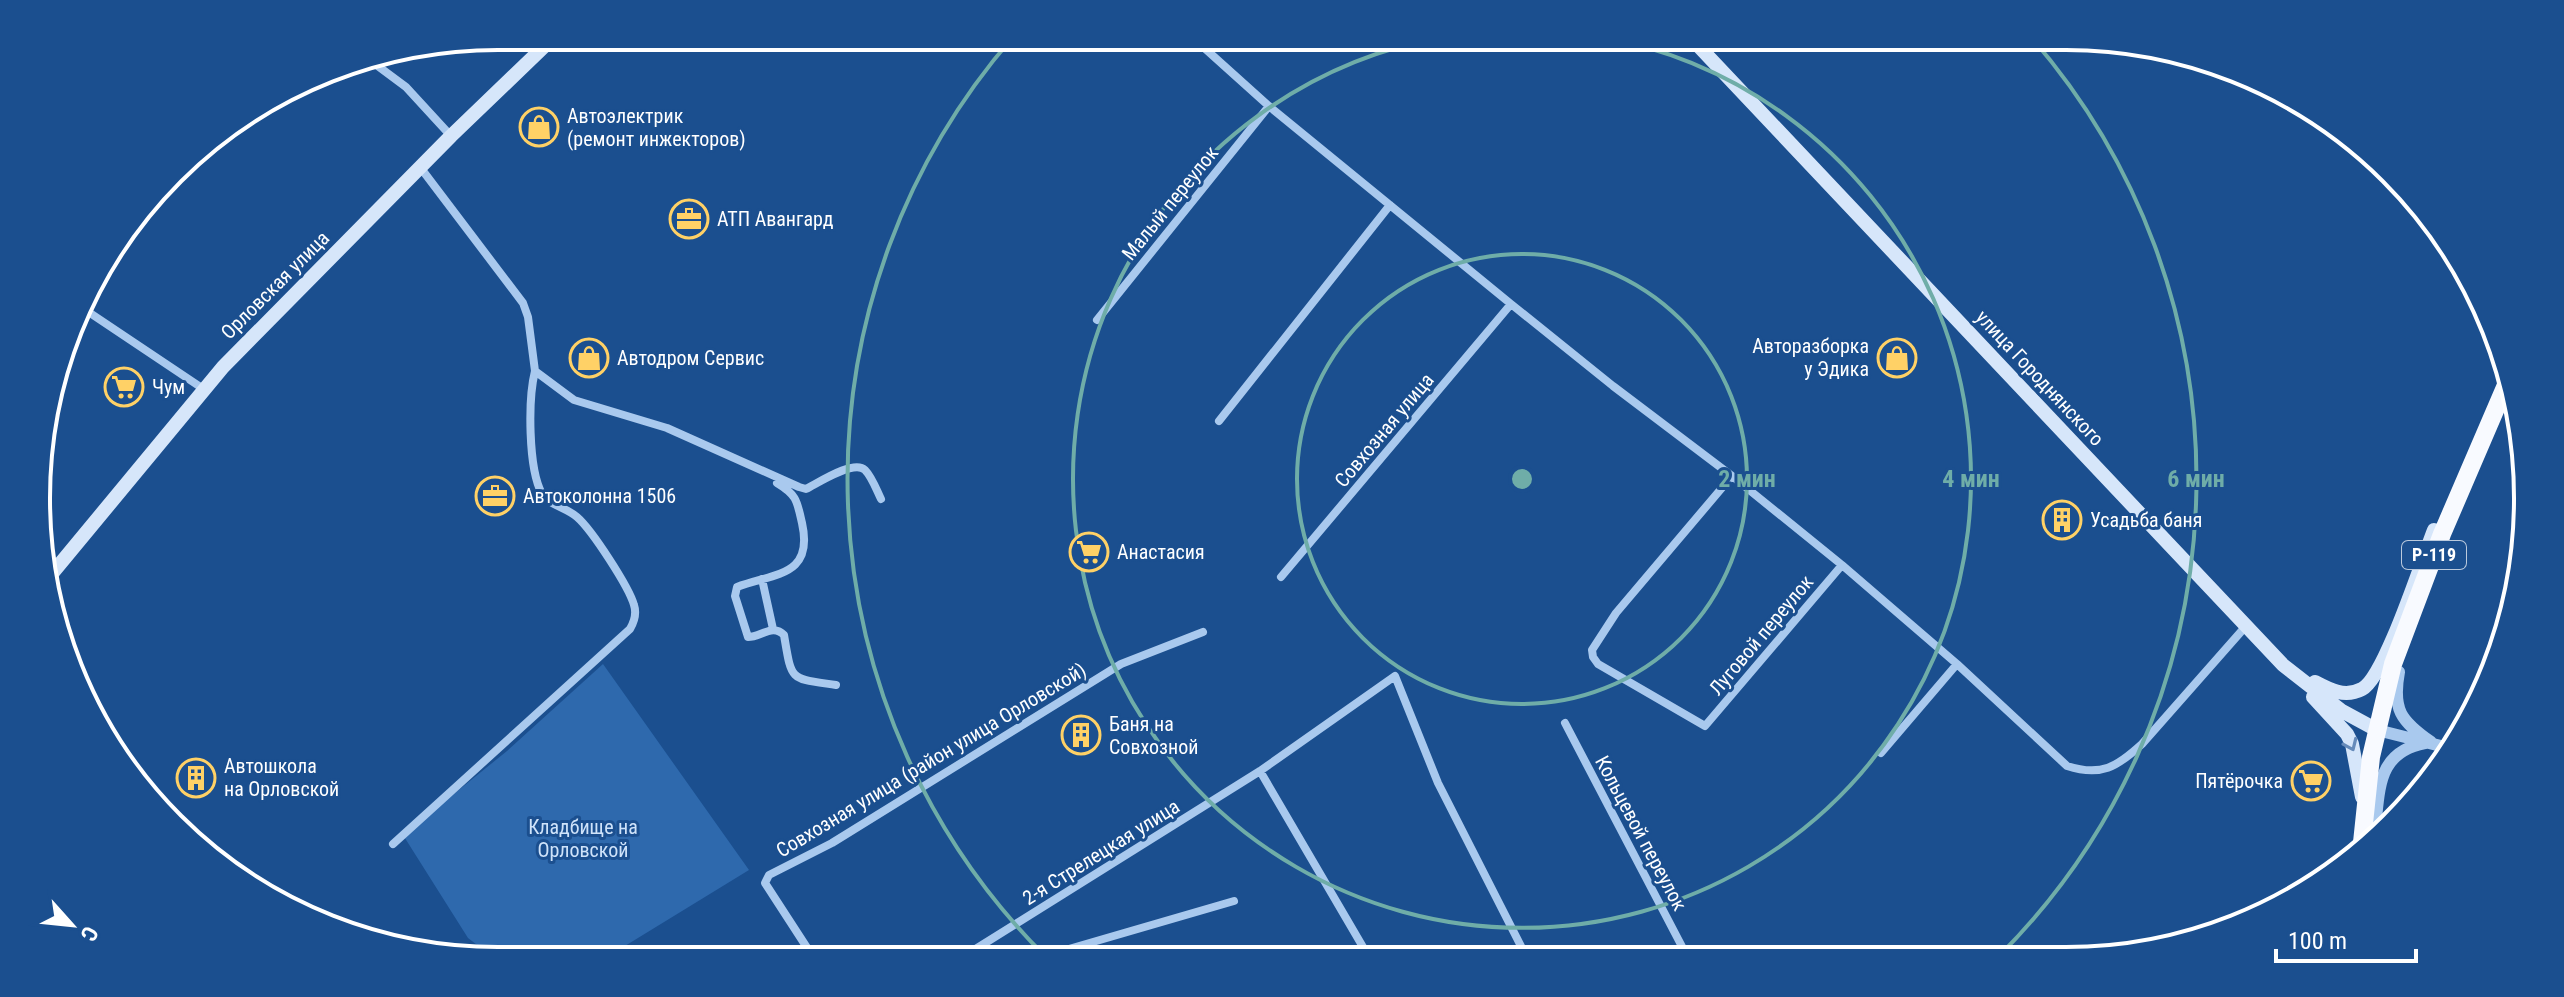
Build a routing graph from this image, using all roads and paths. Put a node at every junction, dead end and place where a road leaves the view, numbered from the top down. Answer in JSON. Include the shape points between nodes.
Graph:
{"nodes":[{"id":1,"x":540,"y":50,"type":"edge"},
{"id":2,"x":1207,"y":50,"type":"edge"},
{"id":3,"x":1702,"y":50,"type":"edge"},
{"id":4,"x":378,"y":66,"type":"edge"},
{"id":5,"x":1269,"y":106,"type":"junction"},
{"id":6,"x":451,"y":136,"type":"junction"},
{"id":7,"x":426,"y":167,"type":"junction"},
{"id":8,"x":406,"y":181,"type":"junction"},
{"id":9,"x":436,"y":189,"type":"junction"},
{"id":10,"x":1390,"y":205,"type":"junction"},
{"id":11,"x":1511,"y":304,"type":"junction"},
{"id":12,"x":90,"y":313,"type":"edge"},
{"id":13,"x":1097,"y":320,"type":"dead end"},
{"id":14,"x":535,"y":371,"type":"junction"},
{"id":15,"x":205,"y":390,"type":"junction"},
{"id":16,"x":2501,"y":393,"type":"edge"},
{"id":17,"x":2502,"y":394,"type":"edge"},
{"id":18,"x":2504,"y":406,"type":"edge"},
{"id":19,"x":1219,"y":421,"type":"dead end"},
{"id":20,"x":772,"y":476,"type":"junction"},
{"id":21,"x":1732,"y":476,"type":"junction"},
{"id":22,"x":806,"y":489,"type":"junction"},
{"id":23,"x":881,"y":499,"type":"dead end"},
{"id":24,"x":797,"y":502,"type":"junction"},
{"id":25,"x":1842,"y":565,"type":"junction"},
{"id":26,"x":56,"y":569,"type":"edge"},
{"id":27,"x":1281,"y":577,"type":"dead end"},
{"id":28,"x":762,"y":579,"type":"junction"},
{"id":29,"x":2246,"y":626,"type":"junction"},
{"id":30,"x":773,"y":629,"type":"junction"},
{"id":31,"x":1203,"y":632,"type":"dead end"},
{"id":32,"x":1957,"y":664,"type":"junction"},
{"id":33,"x":2283,"y":665,"type":"junction"},
{"id":34,"x":836,"y":685,"type":"dead end"},
{"id":35,"x":1565,"y":723,"type":"dead end"},
{"id":36,"x":2377,"y":730,"type":"junction"},
{"id":37,"x":2431,"y":742,"type":"junction"},
{"id":38,"x":2440,"y":745,"type":"edge"},
{"id":39,"x":1881,"y":753,"type":"dead end"},
{"id":40,"x":1260,"y":771,"type":"junction"},
{"id":41,"x":2364,"y":817,"type":"junction"},
{"id":42,"x":2376,"y":822,"type":"edge"},
{"id":43,"x":2362,"y":835,"type":"edge"},
{"id":44,"x":2358,"y":839,"type":"edge"},
{"id":45,"x":393,"y":844,"type":"dead end"},
{"id":46,"x":1234,"y":901,"type":"dead end"},
{"id":47,"x":807,"y":947,"type":"edge"},
{"id":48,"x":979,"y":947,"type":"edge"},
{"id":49,"x":1076,"y":947,"type":"edge"},
{"id":50,"x":1363,"y":947,"type":"edge"},
{"id":51,"x":1521,"y":947,"type":"edge"},
{"id":52,"x":1682,"y":947,"type":"edge"}],
"edges":[{"from":1,"to":6,"type":"main road","name":"Орловская улица"},
{"from":2,"to":5,"type":"street"},
{"from":3,"to":29,"type":"main road","name":"улица Городнянского"},
{"from":4,"to":6,"type":"street","via":[[406,87]]},
{"from":5,"to":10,"type":"street"},
{"from":5,"to":13,"type":"street","name":"Малый переулок"},
{"from":6,"to":7,"type":"main road","name":"Орловская улица"},
{"from":7,"to":8,"type":"main road","name":"Орловская улица"},
{"from":7,"to":9,"type":"street"},
{"from":8,"to":9,"type":"street","via":[[421,180]]},
{"from":8,"to":15,"type":"main road","name":"Орловская улица"},
{"from":9,"to":14,"type":"street","via":[[523,303]]},
{"from":10,"to":11,"type":"street"},
{"from":10,"to":19,"type":"street"},
{"from":11,"to":21,"type":"street"},
{"from":11,"to":27,"type":"street","name":"Совхозная улица"},
{"from":12,"to":15,"type":"street"},
{"from":14,"to":20,"type":"street","via":[[574,400],[667,428]]},
{"from":14,"to":45,"type":"street","via":[[529,408],[541,492],[594,535],[634,604],[634,622]]},
{"from":15,"to":26,"type":"main road","name":"Орловская улица"},
{"from":16,"to":33,"type":"main road","via":[[2446,505],[2377,675],[2361,690],[2345,694]]},
{"from":17,"to":36,"type":"highway","number":"Р-119","via":[[2405,629]]},
{"from":18,"to":37,"type":"street","via":[[2399,672],[2399,711]]},
{"from":20,"to":22,"type":"street"},
{"from":20,"to":24,"type":"street"},
{"from":21,"to":25,"type":"street"},
{"from":21,"to":25,"type":"street","name":"Луговой переулок","via":[[1616,613],[1592,650],[1598,664],[1705,726]]},
{"from":22,"to":23,"type":"street","via":[[858,466]]},
{"from":22,"to":24,"type":"street"},
{"from":24,"to":28,"type":"street","via":[[804,533],[801,560],[784,573]]},
{"from":25,"to":32,"type":"street"},
{"from":28,"to":30,"type":"street"},
{"from":28,"to":30,"type":"street","via":[[736,588],[734,595],[748,637]]},
{"from":29,"to":32,"type":"street","via":[[2142,744],[2113,767],[2097,771],[2067,766]]},
{"from":29,"to":33,"type":"main road","name":"улица Городнянского"},
{"from":30,"to":34,"type":"street","via":[[784,635],[794,676]]},
{"from":31,"to":47,"type":"street","name":"Совхозная улица (район улица Орловской)","via":[[1121,664],[832,843],[769,875],[765,883]]},
{"from":32,"to":39,"type":"street"},
{"from":33,"to":36,"type":"main road","name":"улица Городнянского","via":[[2342,711]]},
{"from":33,"to":41,"type":"main road","one_way":true,"via":[[2352,744]]},
{"from":35,"to":52,"type":"street","name":"Кольцевой переулок"},
{"from":36,"to":37,"type":"street"},
{"from":36,"to":41,"type":"highway","number":"Р-119"},
{"from":37,"to":38,"type":"street"},
{"from":37,"to":42,"type":"street","via":[[2402,749],[2393,757],[2382,779]]},
{"from":40,"to":48,"type":"street","name":"2-я Стрелецкая улица"},
{"from":40,"to":50,"type":"street"},
{"from":40,"to":51,"type":"street","name":"2-я Стрелецкая улица","via":[[1395,676],[1438,783]]},
{"from":41,"to":43,"type":"highway","number":"Р-119"},
{"from":41,"to":44,"type":"street"},
{"from":46,"to":49,"type":"street"}]}
